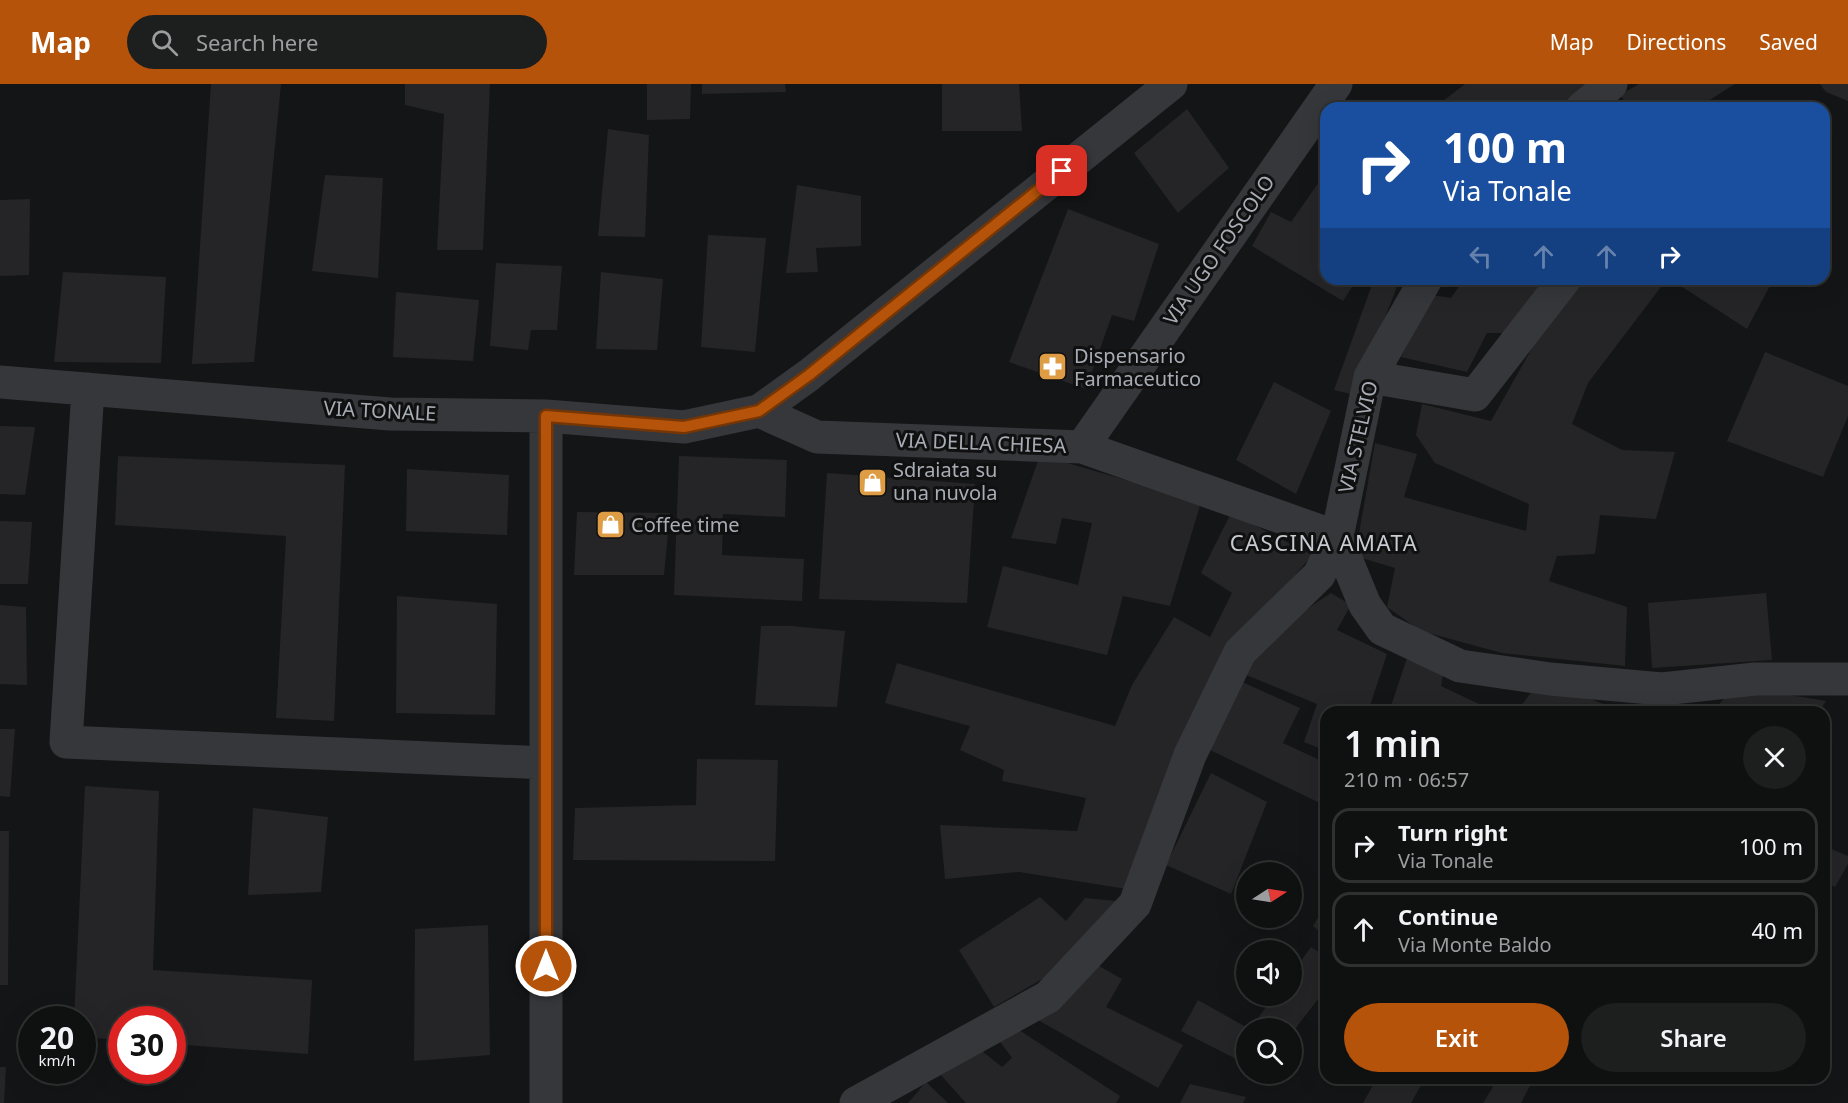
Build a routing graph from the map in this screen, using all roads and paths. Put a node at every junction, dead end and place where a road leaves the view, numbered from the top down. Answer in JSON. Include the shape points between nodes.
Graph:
{"nodes":[{"id":1,"x":1170,"y":84,"type":"edge"},
{"id":2,"x":1336,"y":84,"type":"edge"},
{"id":3,"x":1611,"y":84,"type":"edge"},
{"id":4,"x":1323,"y":102,"type":"edge"},
{"id":5,"x":1589,"y":102,"type":"edge"},
{"id":6,"x":1320,"y":107,"type":"edge"},
{"id":7,"x":1423,"y":285,"type":"edge"},
{"id":8,"x":1560,"y":285,"type":"edge"},
{"id":9,"x":1370,"y":377,"type":"junction"},
{"id":10,"x":0,"y":382,"type":"edge"},
{"id":11,"x":88,"y":389,"type":"junction"},
{"id":12,"x":759,"y":411,"type":"junction"},
{"id":13,"x":546,"y":416,"type":"junction"},
{"id":14,"x":1082,"y":447,"type":"junction"},
{"id":15,"x":1337,"y":537,"type":"junction"},
{"id":16,"x":1848,"y":679,"type":"edge"},
{"id":17,"x":546,"y":763,"type":"junction"},
{"id":18,"x":546,"y":1103,"type":"edge"},
{"id":19,"x":856,"y":1103,"type":"edge"}],
"edges":[{"from":1,"to":12,"type":"street"},
{"from":2,"to":4,"type":"street","name":"VIA UGO FOSCOLO"},
{"from":3,"to":5,"type":"street"},
{"from":6,"to":14,"type":"street","name":"VIA UGO FOSCOLO"},
{"from":7,"to":9,"type":"street","name":"VIA STELVIO"},
{"from":8,"to":9,"type":"street","via":[[1475,395]]},
{"from":9,"to":15,"type":"street","name":"VIA STELVIO"},
{"from":10,"to":11,"type":"street","name":"VIA TONALE"},
{"from":11,"to":13,"type":"street","name":"VIA TONALE","via":[[390,414]]},
{"from":11,"to":17,"type":"street","via":[[66,742]]},
{"from":12,"to":13,"type":"street","name":"VIA TONALE","via":[[684,427]]},
{"from":12,"to":14,"type":"street","name":"VIA DELLA CHIESA","via":[[818,437]]},
{"from":13,"to":17,"type":"street"},
{"from":14,"to":15,"type":"street","name":"VIA DELLA CHIESA"},
{"from":15,"to":16,"type":"street","via":[[1365,605],[1382,629],[1460,666],[1662,689],[1755,679]]},
{"from":15,"to":19,"type":"street","name":"VIA STELVIO","via":[[1319,576],[1240,652],[1190,754],[1135,904],[1048,997]]},
{"from":17,"to":18,"type":"street"}]}
